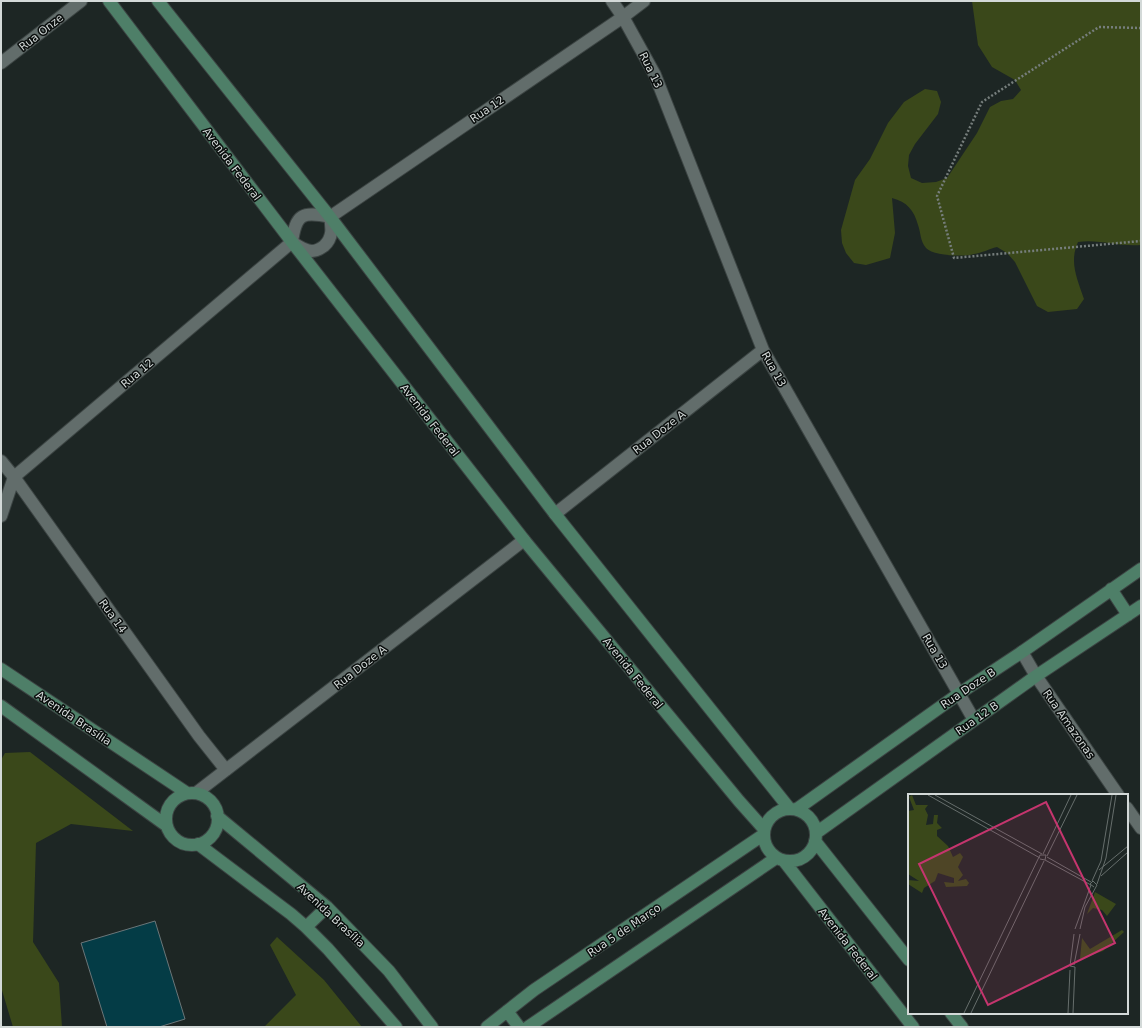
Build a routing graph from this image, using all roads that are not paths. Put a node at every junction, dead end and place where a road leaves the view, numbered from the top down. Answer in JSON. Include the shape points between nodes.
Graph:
{"nodes":[{"id":1,"x":81,"y":1,"type":"edge"},
{"id":2,"x":109,"y":1,"type":"edge"},
{"id":3,"x":158,"y":1,"type":"edge"},
{"id":4,"x":612,"y":1,"type":"edge"},
{"id":5,"x":644,"y":1,"type":"edge"},
{"id":6,"x":623,"y":17,"type":"junction"},
{"id":7,"x":1,"y":64,"type":"edge"},
{"id":8,"x":330,"y":217,"type":"junction"},
{"id":9,"x":292,"y":242,"type":"junction"},
{"id":10,"x":763,"y":350,"type":"junction"},
{"id":11,"x":1,"y":461,"type":"edge"},
{"id":12,"x":14,"y":477,"type":"junction"},
{"id":13,"x":555,"y":514,"type":"junction"},
{"id":14,"x":1,"y":516,"type":"edge"},
{"id":15,"x":524,"y":540,"type":"junction"},
{"id":16,"x":1141,"y":569,"type":"edge"},
{"id":17,"x":1111,"y":589,"type":"junction"},
{"id":18,"x":1141,"y":606,"type":"edge"},
{"id":19,"x":1128,"y":614,"type":"junction"},
{"id":20,"x":1022,"y":652,"type":"junction"},
{"id":21,"x":1,"y":669,"type":"edge"},
{"id":22,"x":1036,"y":676,"type":"junction"},
{"id":23,"x":960,"y":693,"type":"junction"},
{"id":24,"x":1,"y":706,"type":"edge"},
{"id":25,"x":974,"y":720,"type":"junction"},
{"id":26,"x":226,"y":770,"type":"junction"},
{"id":27,"x":192,"y":793,"type":"junction"},
{"id":28,"x":1117,"y":794,"type":"edge"},
{"id":29,"x":793,"y":809,"type":"junction"},
{"id":30,"x":1128,"y":809,"type":"edge"},
{"id":31,"x":217,"y":816,"type":"junction"},
{"id":32,"x":167,"y":826,"type":"junction"},
{"id":33,"x":1141,"y":828,"type":"edge"},
{"id":34,"x":764,"y":832,"type":"junction"},
{"id":35,"x":816,"y":837,"type":"junction"},
{"id":36,"x":198,"y":844,"type":"junction"},
{"id":37,"x":780,"y":859,"type":"junction"},
{"id":38,"x":326,"y":907,"type":"junction"},
{"id":39,"x":306,"y":927,"type":"junction"},
{"id":40,"x":908,"y":959,"type":"edge"},
{"id":41,"x":507,"y":1011,"type":"junction"},
{"id":42,"x":952,"y":1014,"type":"edge"},
{"id":43,"x":396,"y":1027,"type":"edge"},
{"id":44,"x":432,"y":1027,"type":"edge"},
{"id":45,"x":487,"y":1027,"type":"edge"},
{"id":46,"x":519,"y":1027,"type":"edge"},
{"id":47,"x":528,"y":1027,"type":"edge"},
{"id":48,"x":913,"y":1027,"type":"edge"},
{"id":49,"x":962,"y":1027,"type":"edge"}],
"edges":[{"from":1,"to":7,"type":"street","name":"Rua Onze"},
{"from":2,"to":9,"type":"main road","name":"Avenida Federal"},
{"from":3,"to":8,"type":"main road"},
{"from":4,"to":6,"type":"street","name":"Rua 13"},
{"from":5,"to":6,"type":"street","name":"Rua 12"},
{"from":6,"to":8,"type":"street","name":"Rua 12"},
{"from":6,"to":10,"type":"street","name":"Rua 13","via":[[655,75]]},
{"from":8,"to":9,"type":"street","via":[[312,214],[302,216],[295,224]]},
{"from":8,"to":9,"type":"street","via":[[332,232],[320,250],[308,251]]},
{"from":8,"to":13,"type":"main road"},
{"from":9,"to":12,"type":"street","name":"Rua 12"},
{"from":9,"to":15,"type":"main road","name":"Avenida Federal"},
{"from":10,"to":13,"type":"street","name":"Rua Doze A"},
{"from":10,"to":23,"type":"street","name":"Rua 13"},
{"from":11,"to":12,"type":"street","name":"Rua 14"},
{"from":12,"to":14,"type":"street"},
{"from":12,"to":26,"type":"street","name":"Rua 14"},
{"from":13,"to":29,"type":"main road"},
{"from":15,"to":26,"type":"street","name":"Rua Doze A"},
{"from":15,"to":34,"type":"main road","name":"Avenida Federal"},
{"from":16,"to":17,"type":"main road","name":"Rua Doze B"},
{"from":17,"to":19,"type":"main road"},
{"from":17,"to":20,"type":"main road","name":"Rua Doze B"},
{"from":18,"to":19,"type":"main road","name":"Rua 12 B"},
{"from":19,"to":22,"type":"main road","name":"Rua 12 B"},
{"from":20,"to":22,"type":"street","name":"Rua Amazonas"},
{"from":20,"to":23,"type":"main road","name":"Rua Doze B"},
{"from":21,"to":27,"type":"main road","name":"Avenida Brasília"},
{"from":22,"to":25,"type":"main road","name":"Rua 12 B"},
{"from":22,"to":28,"type":"street","name":"Rua Amazonas"},
{"from":23,"to":25,"type":"street","name":"Rua 13"},
{"from":23,"to":29,"type":"main road","name":"Rua Doze B"},
{"from":24,"to":32,"type":"main road"},
{"from":25,"to":35,"type":"main road","name":"Rua 12 B"},
{"from":26,"to":27,"type":"street","name":"Rua Doze A"},
{"from":27,"to":31,"type":"main road","via":[[204,796],[210,801]]},
{"from":27,"to":32,"type":"main road","via":[[179,796],[173,802],[168,809]]},
{"from":29,"to":34,"type":"main road","via":[[776,812],[770,817]]},
{"from":29,"to":35,"type":"main road","via":[[810,818]]},
{"from":30,"to":33,"type":"street"},
{"from":31,"to":36,"type":"main road","via":[[215,830],[211,836]]},
{"from":31,"to":38,"type":"main road","name":"Avenida Brasília"},
{"from":32,"to":36,"type":"main road","via":[[179,841]]},
{"from":34,"to":37,"type":"main road","via":[[767,848]]},
{"from":34,"to":41,"type":"main road","name":"Rua 5 de Março","via":[[715,869],[540,986]]},
{"from":35,"to":37,"type":"main road","via":[[807,855],[796,860]]},
{"from":35,"to":40,"type":"main road"},
{"from":36,"to":39,"type":"main road"},
{"from":37,"to":47,"type":"main road"},
{"from":37,"to":48,"type":"main road","name":"Avenida Federal"},
{"from":38,"to":39,"type":"main road"},
{"from":38,"to":44,"type":"main road","name":"Avenida Brasília","via":[[389,971]]},
{"from":39,"to":43,"type":"main road"},
{"from":41,"to":45,"type":"main road","name":"Rua 5 de Março"},
{"from":41,"to":46,"type":"main road"},
{"from":42,"to":49,"type":"main road"}]}
